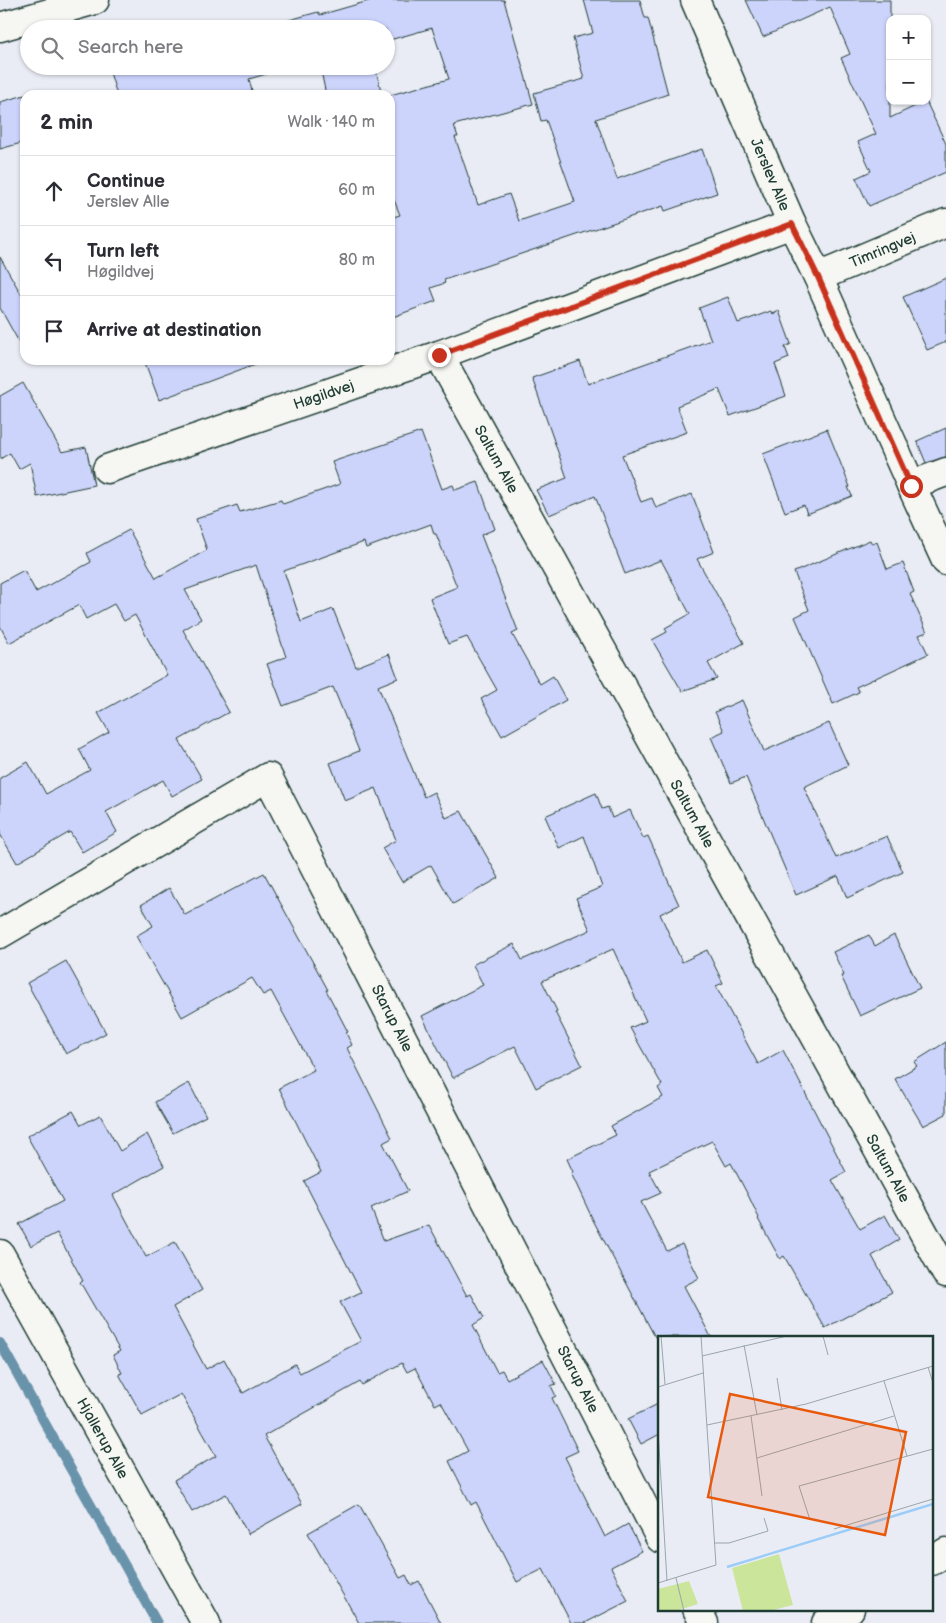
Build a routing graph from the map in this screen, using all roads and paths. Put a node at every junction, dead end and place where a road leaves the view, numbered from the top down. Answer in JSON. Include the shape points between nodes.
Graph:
{"nodes":[{"id":1,"x":95,"y":0,"type":"edge"},
{"id":2,"x":695,"y":0,"type":"edge"},
{"id":3,"x":25,"y":20,"type":"edge"},
{"id":4,"x":20,"y":21,"type":"edge"},
{"id":5,"x":0,"y":27,"type":"edge"},
{"id":6,"x":946,"y":223,"type":"edge"},
{"id":7,"x":792,"y":224,"type":"junction"},
{"id":8,"x":818,"y":277,"type":"junction"},
{"id":9,"x":439,"y":355,"type":"junction"},
{"id":10,"x":107,"y":469,"type":"dead end"},
{"id":11,"x":946,"y":472,"type":"edge"},
{"id":12,"x":911,"y":486,"type":"junction"},
{"id":13,"x":946,"y":561,"type":"edge"},
{"id":14,"x":0,"y":934,"type":"edge"},
{"id":15,"x":0,"y":1254,"type":"edge"},
{"id":16,"x":946,"y":1273,"type":"edge"},
{"id":17,"x":658,"y":1534,"type":"edge"},
{"id":18,"x":946,"y":1552,"type":"edge"},
{"id":19,"x":934,"y":1559,"type":"edge"},
{"id":20,"x":698,"y":1610,"type":"edge"},
{"id":21,"x":848,"y":1610,"type":"edge"},
{"id":22,"x":206,"y":1623,"type":"edge"},
{"id":23,"x":704,"y":1623,"type":"edge"},
{"id":24,"x":826,"y":1623,"type":"edge"}],
"edges":[{"from":1,"to":3,"type":"street"},
{"from":2,"to":7,"type":"street","name":"Jerslev Alle"},
{"from":4,"to":5,"type":"street"},
{"from":6,"to":8,"type":"street","name":"Timringvej"},
{"from":7,"to":8,"type":"street","name":"Jerslev Alle"},
{"from":7,"to":9,"type":"street","name":"Høgildvej"},
{"from":8,"to":12,"type":"street","name":"Jerslev Alle"},
{"from":9,"to":10,"type":"street","name":"Høgildvej"},
{"from":9,"to":16,"type":"street","name":"Saltum Alle"},
{"from":11,"to":12,"type":"street"},
{"from":12,"to":13,"type":"street","name":"Jerslev Alle"},
{"from":14,"to":17,"type":"street","name":"Starup Alle","via":[[268,777]]},
{"from":15,"to":22,"type":"street","name":"Hjallerup Alle"},
{"from":18,"to":19,"type":"street"},
{"from":20,"to":23,"type":"street"},
{"from":21,"to":24,"type":"street"}]}
